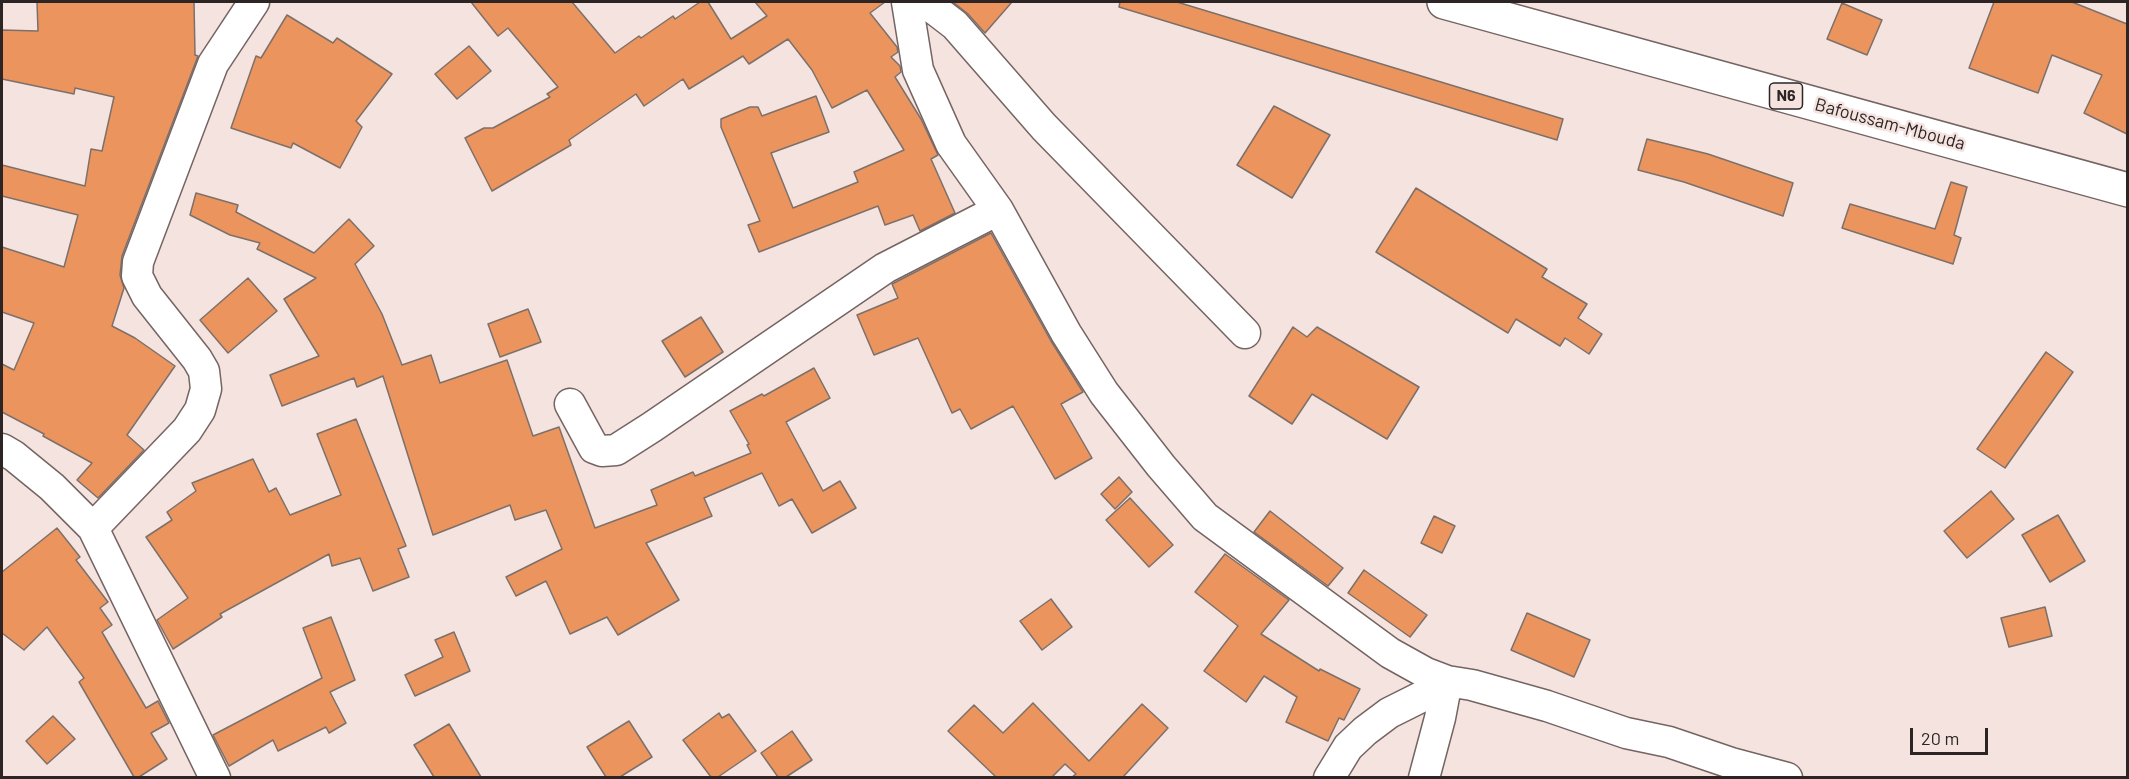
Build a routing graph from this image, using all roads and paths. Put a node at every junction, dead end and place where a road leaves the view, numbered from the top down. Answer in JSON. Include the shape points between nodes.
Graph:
{"nodes":[{"id":1,"x":255,"y":2,"type":"edge"},
{"id":2,"x":907,"y":2,"type":"edge"},
{"id":3,"x":925,"y":2,"type":"edge"},
{"id":4,"x":1444,"y":2,"type":"edge"},
{"id":5,"x":2127,"y":190,"type":"edge"},
{"id":6,"x":998,"y":210,"type":"junction"},
{"id":7,"x":1245,"y":333,"type":"dead end"},
{"id":8,"x":570,"y":404,"type":"dead end"},
{"id":9,"x":2,"y":449,"type":"edge"},
{"id":10,"x":93,"y":528,"type":"junction"},
{"id":11,"x":1447,"y":684,"type":"junction"},
{"id":12,"x":215,"y":777,"type":"edge"},
{"id":13,"x":1329,"y":777,"type":"edge"},
{"id":14,"x":1424,"y":777,"type":"edge"},
{"id":15,"x":1787,"y":777,"type":"edge"}],
"edges":[{"from":1,"to":10,"type":"street","via":[[213,64],[138,262],[137,276],[147,296],[204,371],[206,389],[200,410],[187,430]]},
{"from":2,"to":6,"type":"street","via":[[918,70],[928,96],[951,144]]},
{"from":3,"to":7,"type":"street","via":[[955,25],[1044,127]]},
{"from":4,"to":5,"type":"highway","name":"Bafoussam-Mbouda","number":"N6"},
{"from":6,"to":8,"type":"street","via":[[885,268],[615,450],[594,448]]},
{"from":6,"to":11,"type":"street","via":[[1104,393],[1205,517],[1390,653]]},
{"from":9,"to":10,"type":"street","via":[[52,487]]},
{"from":10,"to":12,"type":"street"},
{"from":11,"to":13,"type":"street","via":[[1389,713],[1365,731],[1348,747]]},
{"from":11,"to":14,"type":"street"},
{"from":11,"to":15,"type":"street","via":[[1472,685]]}]}
